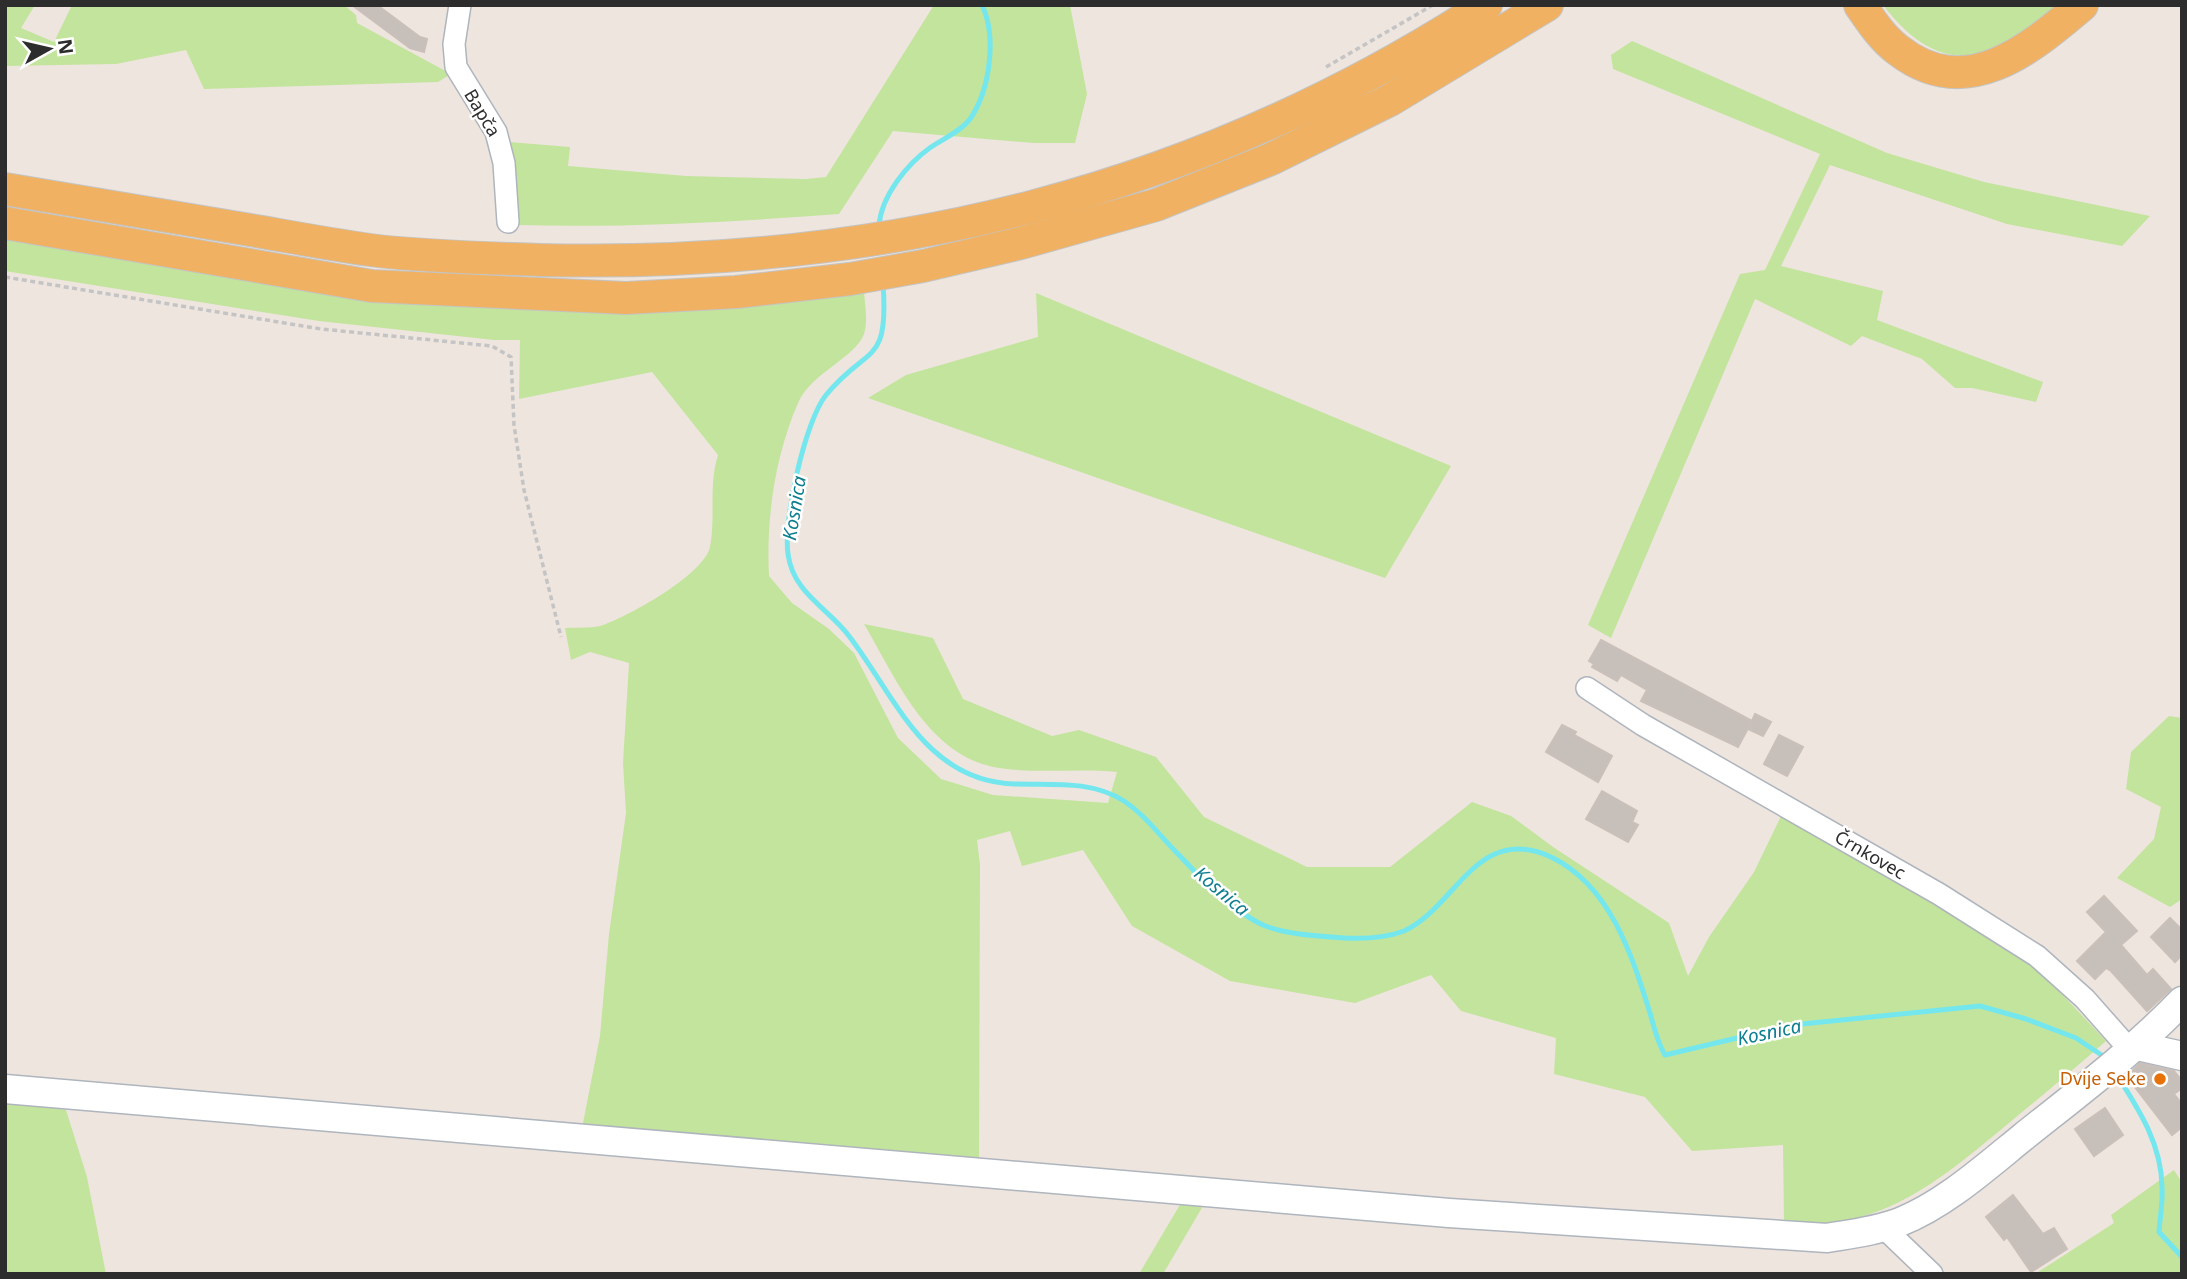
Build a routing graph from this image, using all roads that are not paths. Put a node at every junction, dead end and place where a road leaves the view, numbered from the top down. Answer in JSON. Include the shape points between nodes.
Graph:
{"nodes":[{"id":1,"x":460,"y":5,"type":"edge"},
{"id":2,"x":1486,"y":5,"type":"edge"},
{"id":3,"x":1547,"y":5,"type":"edge"},
{"id":4,"x":1860,"y":5,"type":"edge"},
{"id":5,"x":2082,"y":5,"type":"edge"},
{"id":6,"x":2063,"y":15,"type":"edge"},
{"id":7,"x":5,"y":189,"type":"edge"},
{"id":8,"x":508,"y":222,"type":"dead end"},
{"id":9,"x":5,"y":223,"type":"edge"},
{"id":10,"x":1587,"y":688,"type":"dead end"},
{"id":11,"x":2182,"y":1001,"type":"edge"},
{"id":12,"x":2130,"y":1053,"type":"junction"},
{"id":13,"x":2182,"y":1056,"type":"edge"},
{"id":14,"x":5,"y":1089,"type":"edge"},
{"id":15,"x":1883,"y":1227,"type":"junction"},
{"id":16,"x":1931,"y":1274,"type":"edge"}],
"edges":[{"from":1,"to":8,"type":"street","name":"Bapča","via":[[456,67],[496,132]]},
{"from":2,"to":7,"type":"main road","via":[[1322,98],[1136,178],[1020,212],[846,245],[628,262],[378,251]]},
{"from":3,"to":9,"type":"main road","via":[[1390,100],[1271,159],[1156,205],[1021,243],[850,279],[626,298],[372,286]]},
{"from":4,"to":6,"type":"main road","via":[[1899,51],[1947,70],[1970,71],[2012,59]]},
{"from":5,"to":6,"type":"main road"},
{"from":10,"to":12,"type":"street","name":"Črnkovec","via":[[2037,956],[2085,999]]},
{"from":11,"to":12,"type":"main road"},
{"from":12,"to":13,"type":"main road"},
{"from":12,"to":15,"type":"main road","via":[[1939,1200]]},
{"from":14,"to":15,"type":"main road","via":[[1449,1213],[1826,1238]]},
{"from":15,"to":16,"type":"street"}]}
